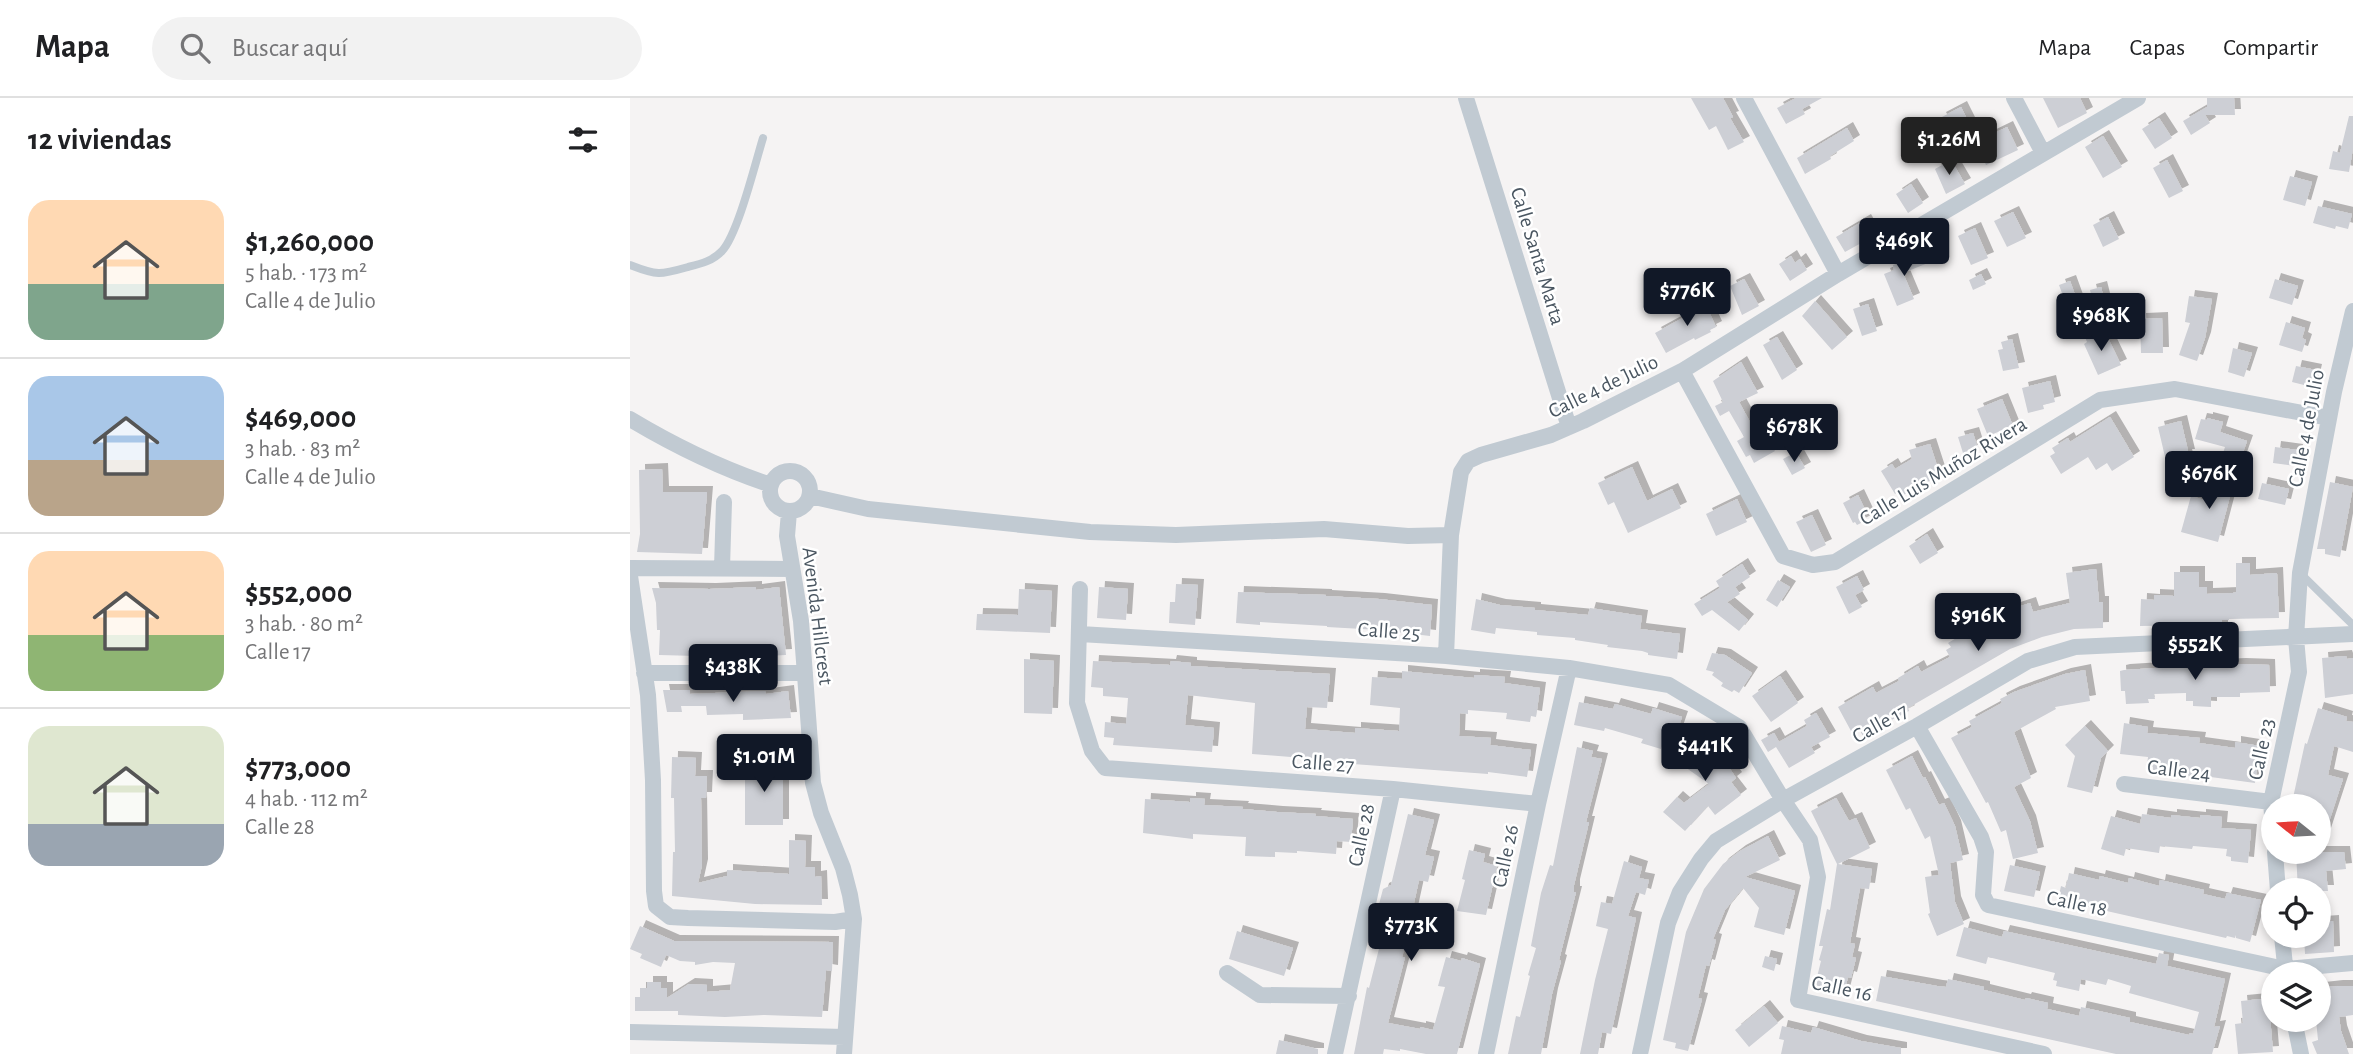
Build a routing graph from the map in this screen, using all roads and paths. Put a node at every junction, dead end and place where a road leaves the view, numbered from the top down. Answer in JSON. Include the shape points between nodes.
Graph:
{"nodes":[{"id":1,"x":1466,"y":98,"type":"edge"},
{"id":2,"x":1744,"y":98,"type":"edge"},
{"id":3,"x":2014,"y":98,"type":"edge"},
{"id":4,"x":2138,"y":98,"type":"edge"},
{"id":5,"x":763,"y":138,"type":"dead end"},
{"id":6,"x":2043,"y":153,"type":"junction"},
{"id":7,"x":630,"y":265,"type":"edge"},
{"id":8,"x":1838,"y":274,"type":"junction"},
{"id":9,"x":2353,"y":311,"type":"edge"},
{"id":10,"x":1682,"y":372,"type":"junction"},
{"id":11,"x":2329,"y":418,"type":"junction"},
{"id":12,"x":630,"y":419,"type":"edge"},
{"id":13,"x":1569,"y":427,"type":"junction"},
{"id":14,"x":771,"y":485,"type":"junction"},
{"id":15,"x":810,"y":495,"type":"junction"},
{"id":16,"x":724,"y":502,"type":"dead end"},
{"id":17,"x":789,"y":512,"type":"junction"},
{"id":18,"x":1451,"y":535,"type":"junction"},
{"id":19,"x":630,"y":568,"type":"edge"},
{"id":20,"x":722,"y":568,"type":"junction"},
{"id":21,"x":792,"y":569,"type":"junction"},
{"id":22,"x":2300,"y":573,"type":"junction"},
{"id":23,"x":630,"y":576,"type":"edge"},
{"id":24,"x":1080,"y":589,"type":"dead end"},
{"id":25,"x":2353,"y":625,"type":"edge"},
{"id":26,"x":1080,"y":634,"type":"junction"},
{"id":27,"x":2353,"y":634,"type":"edge"},
{"id":28,"x":2297,"y":638,"type":"junction"},
{"id":29,"x":1446,"y":656,"type":"junction"},
{"id":30,"x":1569,"y":668,"type":"junction"},
{"id":31,"x":644,"y":673,"type":"junction"},
{"id":32,"x":805,"y":673,"type":"junction"},
{"id":33,"x":1917,"y":726,"type":"junction"},
{"id":34,"x":2124,"y":784,"type":"dead end"},
{"id":35,"x":1392,"y":789,"type":"junction"},
{"id":36,"x":2273,"y":794,"type":"edge"},
{"id":37,"x":1783,"y":800,"type":"junction"},
{"id":38,"x":2261,"y":801,"type":"edge"},
{"id":39,"x":1538,"y":804,"type":"junction"},
{"id":40,"x":854,"y":919,"type":"junction"},
{"id":41,"x":2353,"y":963,"type":"edge"},
{"id":42,"x":2331,"y":966,"type":"edge"},
{"id":43,"x":2261,"y":967,"type":"edge"},
{"id":44,"x":1227,"y":973,"type":"dead end"},
{"id":45,"x":1349,"y":996,"type":"junction"},
{"id":46,"x":630,"y":1032,"type":"edge"},
{"id":47,"x":2296,"y":1032,"type":"edge"},
{"id":48,"x":845,"y":1037,"type":"junction"},
{"id":49,"x":844,"y":1054,"type":"edge"},
{"id":50,"x":1335,"y":1054,"type":"edge"},
{"id":51,"x":1486,"y":1054,"type":"edge"},
{"id":52,"x":1640,"y":1054,"type":"edge"},
{"id":53,"x":2044,"y":1054,"type":"edge"},
{"id":54,"x":2301,"y":1054,"type":"edge"}],
"edges":[{"from":1,"to":13,"type":"street","name":"Calle Santa Marta"},
{"from":2,"to":8,"type":"street"},
{"from":3,"to":6,"type":"street"},
{"from":4,"to":6,"type":"street","name":"Calle 4 de Julio"},
{"from":5,"to":7,"type":"lane","via":[[723,250],[705,263],[665,274]]},
{"from":6,"to":8,"type":"street","name":"Calle 4 de Julio"},
{"from":8,"to":10,"type":"street","name":"Calle 4 de Julio"},
{"from":9,"to":11,"type":"street","name":"Calle 4 de Julio"},
{"from":10,"to":11,"type":"street","name":"Calle Luis Muñoz Rivera","via":[[1783,556],[1813,565],[1835,562],[2100,400],[2175,389]]},
{"from":10,"to":13,"type":"street","name":"Calle 4 de Julio"},
{"from":11,"to":22,"type":"street","name":"Calle 4 de Julio"},
{"from":12,"to":14,"type":"street","via":[[716,466]]},
{"from":13,"to":18,"type":"street","name":"Calle 4 de Julio","via":[[1468,461],[1461,472]]},
{"from":14,"to":15,"type":"street","via":[[783,472],[795,471],[806,478]]},
{"from":14,"to":17,"type":"street","via":[[773,503]]},
{"from":15,"to":17,"type":"street","via":[[802,507]]},
{"from":15,"to":18,"type":"street","via":[[868,509],[1090,532],[1176,535],[1324,529]]},
{"from":16,"to":20,"type":"street"},
{"from":17,"to":21,"type":"street","name":"Avenida Hillcrest"},
{"from":18,"to":29,"type":"street"},
{"from":19,"to":20,"type":"street"},
{"from":20,"to":21,"type":"street"},
{"from":21,"to":32,"type":"street","name":"Avenida Hillcrest"},
{"from":22,"to":25,"type":"lane"},
{"from":22,"to":28,"type":"street","name":"Calle 4 de Julio"},
{"from":23,"to":31,"type":"street"},
{"from":24,"to":26,"type":"street"},
{"from":26,"to":29,"type":"street","name":"Calle 25"},
{"from":26,"to":35,"type":"street","name":"Calle 27","via":[[1077,703],[1092,751],[1105,768]]},
{"from":27,"to":28,"type":"street","name":"Calle 17"},
{"from":28,"to":33,"type":"street","name":"Calle 17","via":[[2075,647],[2028,661]]},
{"from":28,"to":36,"type":"street","name":"Calle 23","via":[[2299,672]]},
{"from":29,"to":30,"type":"street","name":"Calle 25"},
{"from":30,"to":37,"type":"street","name":"Calle 25","via":[[1669,685],[1729,720],[1739,727]]},
{"from":30,"to":39,"type":"street","name":"Calle 26"},
{"from":31,"to":32,"type":"street"},
{"from":31,"to":40,"type":"street","via":[[656,906],[670,917]]},
{"from":32,"to":40,"type":"street","name":"Avenida Hillcrest","via":[[813,783],[843,868]]},
{"from":33,"to":37,"type":"street","name":"Calle 17"},
{"from":33,"to":43,"type":"street","name":"Calle 18","via":[[1981,837],[1986,852],[1983,895],[1988,905]]},
{"from":34,"to":38,"type":"street","name":"Calle 24"},
{"from":35,"to":39,"type":"street","name":"Calle 27"},
{"from":35,"to":45,"type":"street","name":"Calle 28"},
{"from":37,"to":52,"type":"street","name":"Calle 17","via":[[1716,841],[1680,891],[1668,923]]},
{"from":37,"to":53,"type":"street","name":"Calle 16","via":[[1810,840],[1818,877],[1798,1000]]},
{"from":39,"to":51,"type":"street","name":"Calle 26"},
{"from":40,"to":48,"type":"street","name":"Avenida Hillcrest"},
{"from":41,"to":42,"type":"street","name":"Calle 18"},
{"from":44,"to":45,"type":"street","via":[[1259,995]]},
{"from":45,"to":50,"type":"street","name":"Calle 28"},
{"from":46,"to":48,"type":"street"},
{"from":47,"to":54,"type":"street"},
{"from":48,"to":49,"type":"street","name":"Avenida Hillcrest"}]}
